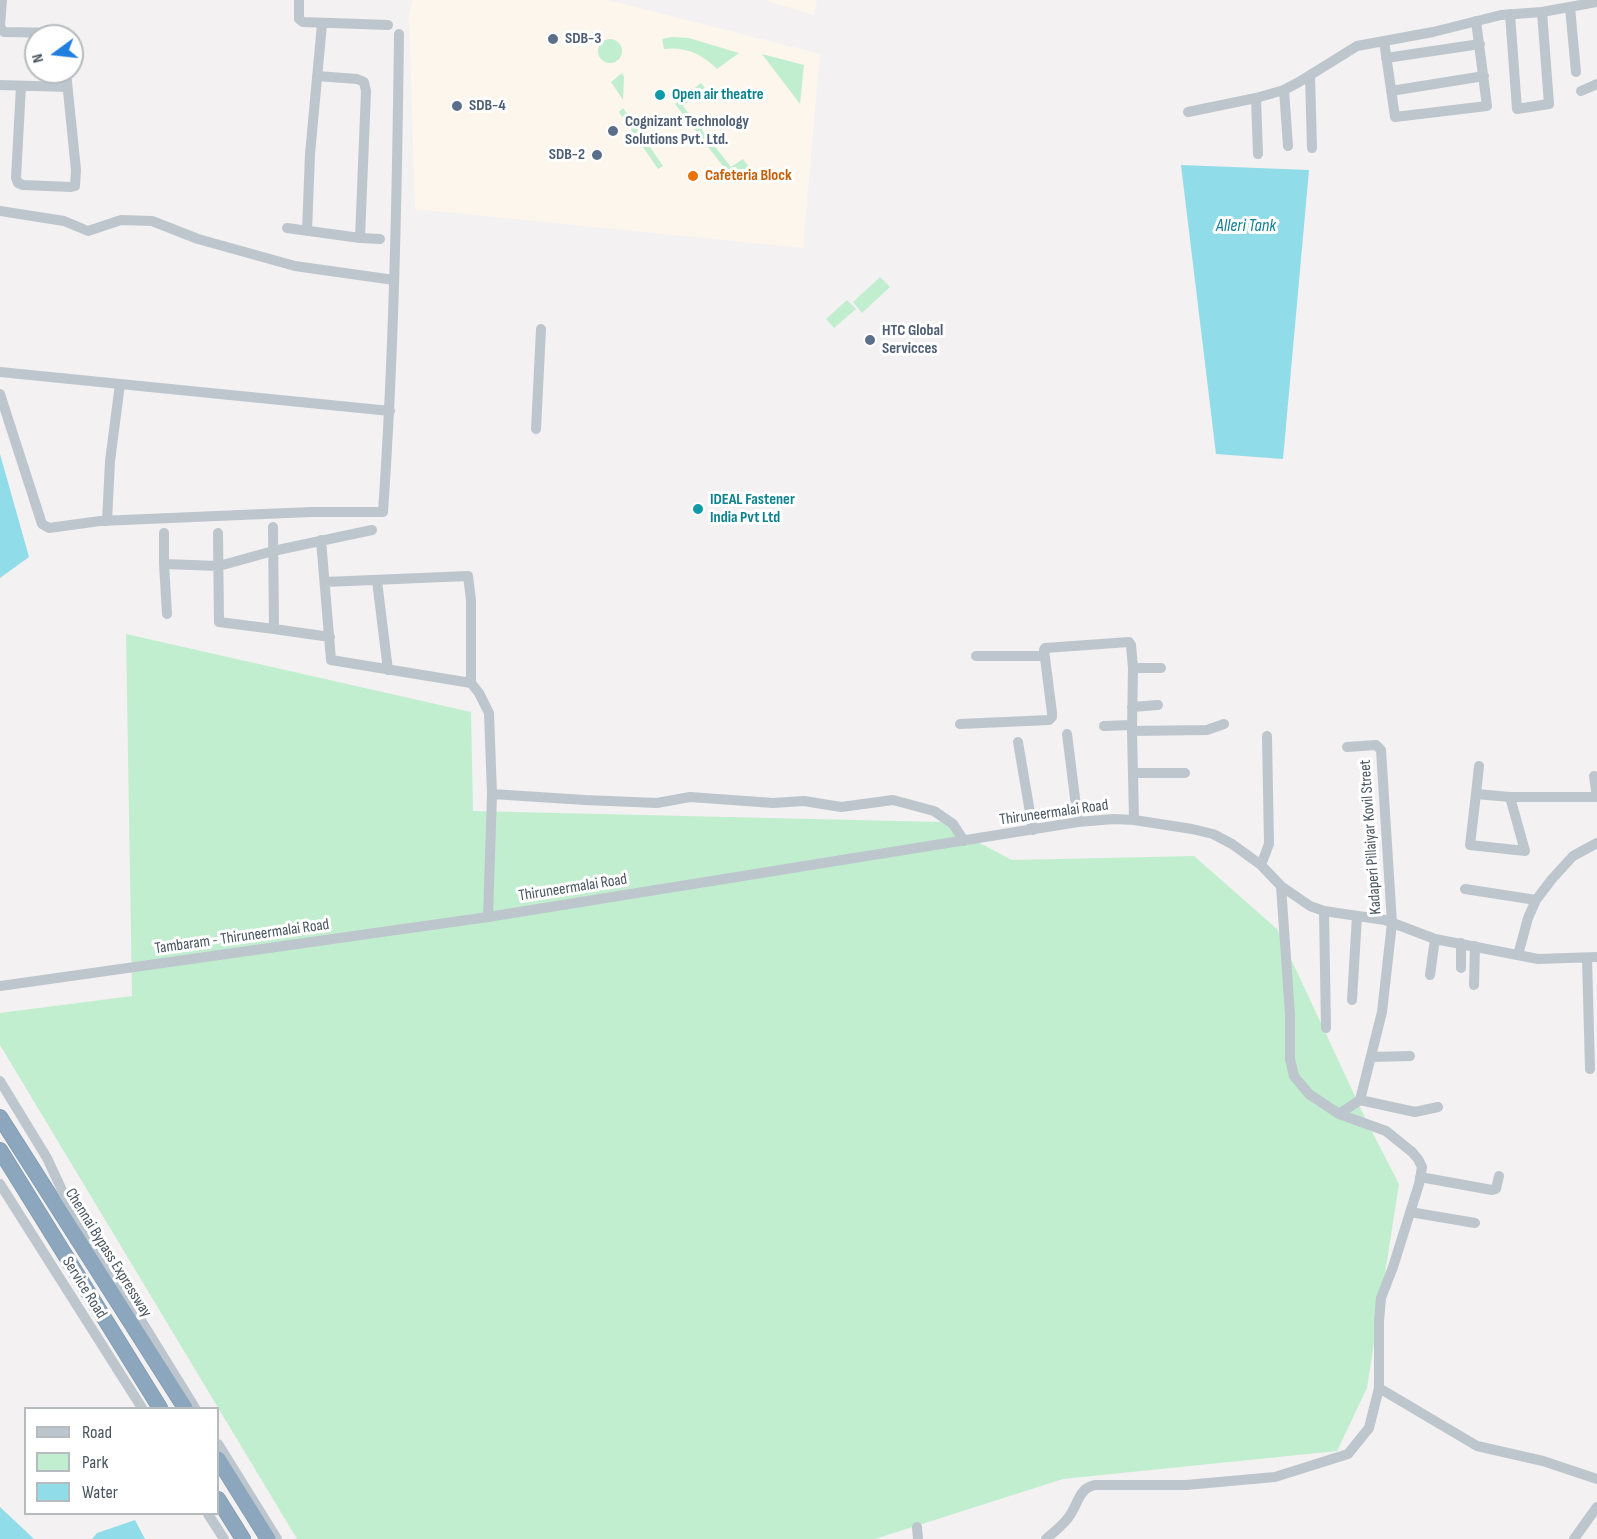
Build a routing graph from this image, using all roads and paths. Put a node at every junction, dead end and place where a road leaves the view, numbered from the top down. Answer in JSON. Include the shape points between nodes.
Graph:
{"nodes":[{"id":1,"x":2,"y":0,"type":"edge"},
{"id":2,"x":299,"y":0,"type":"edge"},
{"id":3,"x":1597,"y":2,"type":"edge"},
{"id":4,"x":1570,"y":7,"type":"junction"},
{"id":5,"x":1542,"y":12,"type":"junction"},
{"id":6,"x":1510,"y":14,"type":"junction"},
{"id":7,"x":1476,"y":21,"type":"junction"},
{"id":8,"x":322,"y":24,"type":"junction"},
{"id":9,"x":388,"y":25,"type":"dead end"},
{"id":10,"x":24,"y":32,"type":"edge"},
{"id":11,"x":399,"y":34,"type":"dead end"},
{"id":12,"x":1384,"y":41,"type":"junction"},
{"id":13,"x":1480,"y":44,"type":"junction"},
{"id":14,"x":1386,"y":58,"type":"junction"},
{"id":15,"x":1576,"y":72,"type":"dead end"},
{"id":16,"x":317,"y":76,"type":"junction"},
{"id":17,"x":1310,"y":76,"type":"junction"},
{"id":18,"x":1484,"y":76,"type":"junction"},
{"id":19,"x":67,"y":84,"type":"edge"},
{"id":20,"x":1597,"y":84,"type":"edge"},
{"id":21,"x":0,"y":85,"type":"edge"},
{"id":22,"x":21,"y":86,"type":"junction"},
{"id":23,"x":67,"y":87,"type":"junction"},
{"id":24,"x":1284,"y":90,"type":"junction"},
{"id":25,"x":1391,"y":91,"type":"junction"},
{"id":26,"x":1581,"y":91,"type":"dead end"},
{"id":27,"x":1256,"y":98,"type":"junction"},
{"id":28,"x":1188,"y":112,"type":"dead end"},
{"id":29,"x":1288,"y":146,"type":"dead end"},
{"id":30,"x":1312,"y":148,"type":"dead end"},
{"id":31,"x":1258,"y":154,"type":"dead end"},
{"id":32,"x":0,"y":211,"type":"edge"},
{"id":33,"x":287,"y":228,"type":"dead end"},
{"id":34,"x":307,"y":231,"type":"junction"},
{"id":35,"x":360,"y":237,"type":"junction"},
{"id":36,"x":380,"y":239,"type":"dead end"},
{"id":37,"x":394,"y":280,"type":"junction"},
{"id":38,"x":541,"y":328,"type":"dead end"},
{"id":39,"x":0,"y":372,"type":"edge"},
{"id":40,"x":120,"y":384,"type":"junction"},
{"id":41,"x":0,"y":394,"type":"edge"},
{"id":42,"x":390,"y":411,"type":"junction"},
{"id":43,"x":536,"y":429,"type":"dead end"},
{"id":44,"x":107,"y":521,"type":"junction"},
{"id":45,"x":273,"y":527,"type":"dead end"},
{"id":46,"x":372,"y":530,"type":"dead end"},
{"id":47,"x":164,"y":533,"type":"dead end"},
{"id":48,"x":218,"y":533,"type":"dead end"},
{"id":49,"x":321,"y":540,"type":"junction"},
{"id":50,"x":273,"y":551,"type":"junction"},
{"id":51,"x":164,"y":564,"type":"junction"},
{"id":52,"x":219,"y":566,"type":"junction"},
{"id":53,"x":377,"y":581,"type":"junction"},
{"id":54,"x":325,"y":582,"type":"junction"},
{"id":55,"x":167,"y":614,"type":"dead end"},
{"id":56,"x":274,"y":629,"type":"junction"},
{"id":57,"x":330,"y":636,"type":"junction"},
{"id":58,"x":1044,"y":656,"type":"junction"},
{"id":59,"x":976,"y":657,"type":"dead end"},
{"id":60,"x":1133,"y":668,"type":"junction"},
{"id":61,"x":1161,"y":668,"type":"dead end"},
{"id":62,"x":388,"y":670,"type":"junction"},
{"id":63,"x":471,"y":683,"type":"junction"},
{"id":64,"x":1158,"y":705,"type":"dead end"},
{"id":65,"x":1132,"y":707,"type":"junction"},
{"id":66,"x":960,"y":724,"type":"dead end"},
{"id":67,"x":1224,"y":724,"type":"dead end"},
{"id":68,"x":1104,"y":726,"type":"dead end"},
{"id":69,"x":1132,"y":728,"type":"junction"},
{"id":70,"x":1067,"y":734,"type":"dead end"},
{"id":71,"x":1267,"y":736,"type":"dead end"},
{"id":72,"x":1018,"y":742,"type":"dead end"},
{"id":73,"x":1347,"y":747,"type":"dead end"},
{"id":74,"x":1479,"y":766,"type":"dead end"},
{"id":75,"x":1133,"y":773,"type":"junction"},
{"id":76,"x":1185,"y":773,"type":"dead end"},
{"id":77,"x":1594,"y":776,"type":"dead end"},
{"id":78,"x":492,"y":794,"type":"junction"},
{"id":79,"x":1476,"y":794,"type":"junction"},
{"id":80,"x":1597,"y":796,"type":"edge"},
{"id":81,"x":1510,"y":797,"type":"junction"},
{"id":82,"x":1134,"y":820,"type":"junction"},
{"id":83,"x":1078,"y":822,"type":"junction"},
{"id":84,"x":1033,"y":830,"type":"junction"},
{"id":85,"x":964,"y":841,"type":"junction"},
{"id":86,"x":1597,"y":843,"type":"edge"},
{"id":87,"x":1261,"y":865,"type":"junction"},
{"id":88,"x":1281,"y":886,"type":"junction"},
{"id":89,"x":1465,"y":889,"type":"dead end"},
{"id":90,"x":1536,"y":900,"type":"junction"},
{"id":91,"x":1324,"y":911,"type":"junction"},
{"id":92,"x":1357,"y":916,"type":"junction"},
{"id":93,"x":488,"y":917,"type":"junction"},
{"id":94,"x":1392,"y":923,"type":"junction"},
{"id":95,"x":1435,"y":939,"type":"junction"},
{"id":96,"x":1461,"y":943,"type":"junction"},
{"id":97,"x":1475,"y":946,"type":"junction"},
{"id":98,"x":1518,"y":955,"type":"junction"},
{"id":99,"x":1592,"y":957,"type":"edge"},
{"id":100,"x":1461,"y":968,"type":"dead end"},
{"id":101,"x":1430,"y":975,"type":"dead end"},
{"id":102,"x":1474,"y":985,"type":"dead end"},
{"id":103,"x":0,"y":986,"type":"edge"},
{"id":104,"x":1352,"y":1000,"type":"dead end"},
{"id":105,"x":1326,"y":1028,"type":"dead end"},
{"id":106,"x":1410,"y":1056,"type":"dead end"},
{"id":107,"x":1371,"y":1057,"type":"junction"},
{"id":108,"x":1590,"y":1069,"type":"dead end"},
{"id":109,"x":0,"y":1081,"type":"edge"},
{"id":110,"x":1360,"y":1100,"type":"junction"},
{"id":111,"x":1438,"y":1107,"type":"dead end"},
{"id":112,"x":1339,"y":1114,"type":"junction"},
{"id":113,"x":0,"y":1117,"type":"edge"},
{"id":114,"x":0,"y":1150,"type":"edge"},
{"id":115,"x":1499,"y":1176,"type":"dead end"},
{"id":116,"x":1420,"y":1178,"type":"junction"},
{"id":117,"x":0,"y":1184,"type":"edge"},
{"id":118,"x":1410,"y":1212,"type":"junction"},
{"id":119,"x":1475,"y":1223,"type":"dead end"},
{"id":120,"x":1379,"y":1388,"type":"junction"},
{"id":121,"x":141,"y":1407,"type":"edge"},
{"id":122,"x":159,"y":1407,"type":"edge"},
{"id":123,"x":184,"y":1407,"type":"edge"},
{"id":124,"x":194,"y":1407,"type":"edge"},
{"id":125,"x":219,"y":1446,"type":"edge"},
{"id":126,"x":219,"y":1461,"type":"edge"},
{"id":127,"x":1597,"y":1479,"type":"edge"},
{"id":128,"x":219,"y":1501,"type":"edge"},
{"id":129,"x":1597,"y":1507,"type":"edge"},
{"id":130,"x":209,"y":1515,"type":"edge"},
{"id":131,"x":917,"y":1527,"type":"dead end"},
{"id":132,"x":224,"y":1539,"type":"edge"},
{"id":133,"x":243,"y":1539,"type":"edge"},
{"id":134,"x":268,"y":1539,"type":"edge"},
{"id":135,"x":277,"y":1539,"type":"edge"},
{"id":136,"x":918,"y":1539,"type":"edge"},
{"id":137,"x":1046,"y":1539,"type":"edge"},
{"id":138,"x":1574,"y":1539,"type":"edge"}],
"edges":[{"from":1,"to":10,"type":"street","via":[[0,27],[4,32]]},
{"from":2,"to":8,"type":"street","via":[[299,19]]},
{"from":3,"to":4,"type":"street"},
{"from":4,"to":5,"type":"street"},
{"from":4,"to":15,"type":"street"},
{"from":5,"to":6,"type":"street"},
{"from":5,"to":6,"type":"street","via":[[1550,104],[1517,109]]},
{"from":6,"to":7,"type":"street"},
{"from":7,"to":12,"type":"street"},
{"from":7,"to":13,"type":"street"},
{"from":8,"to":9,"type":"street"},
{"from":8,"to":16,"type":"street"},
{"from":11,"to":37,"type":"street"},
{"from":12,"to":14,"type":"street"},
{"from":12,"to":17,"type":"street","via":[[1357,46]]},
{"from":13,"to":14,"type":"street"},
{"from":13,"to":18,"type":"street"},
{"from":14,"to":25,"type":"street"},
{"from":16,"to":34,"type":"street"},
{"from":16,"to":35,"type":"street","via":[[364,82]]},
{"from":17,"to":24,"type":"street"},
{"from":17,"to":30,"type":"street"},
{"from":18,"to":25,"type":"street"},
{"from":18,"to":25,"type":"street","via":[[1487,106],[1395,117]]},
{"from":19,"to":23,"type":"street"},
{"from":20,"to":26,"type":"street"},
{"from":21,"to":22,"type":"street"},
{"from":22,"to":23,"type":"street"},
{"from":22,"to":23,"type":"street","via":[[18,183],[71,187],[76,183],[76,170]]},
{"from":24,"to":27,"type":"street"},
{"from":24,"to":29,"type":"street"},
{"from":27,"to":28,"type":"street"},
{"from":27,"to":31,"type":"street"},
{"from":32,"to":37,"type":"street","via":[[64,221],[88,231],[121,220],[152,221],[198,239],[295,266]]},
{"from":33,"to":34,"type":"street"},
{"from":34,"to":35,"type":"street"},
{"from":35,"to":36,"type":"street"},
{"from":37,"to":42,"type":"street"},
{"from":38,"to":43,"type":"street"},
{"from":39,"to":40,"type":"street"},
{"from":40,"to":42,"type":"street"},
{"from":40,"to":44,"type":"street"},
{"from":41,"to":44,"type":"street","via":[[42,524],[49,528]]},
{"from":42,"to":44,"type":"street","via":[[383,512]]},
{"from":45,"to":50,"type":"street"},
{"from":46,"to":49,"type":"street"},
{"from":47,"to":51,"type":"street"},
{"from":48,"to":52,"type":"street"},
{"from":49,"to":50,"type":"street"},
{"from":49,"to":54,"type":"street"},
{"from":50,"to":52,"type":"street"},
{"from":50,"to":56,"type":"street"},
{"from":51,"to":52,"type":"street"},
{"from":51,"to":55,"type":"street"},
{"from":52,"to":56,"type":"street","via":[[219,622]]},
{"from":53,"to":54,"type":"street"},
{"from":53,"to":62,"type":"street"},
{"from":53,"to":63,"type":"street","via":[[468,576]]},
{"from":54,"to":57,"type":"street"},
{"from":56,"to":57,"type":"street"},
{"from":57,"to":62,"type":"street","via":[[331,660]]},
{"from":58,"to":59,"type":"street"},
{"from":58,"to":60,"type":"street","via":[[1047,647],[1127,641],[1131,645]]},
{"from":58,"to":66,"type":"street","via":[[1052,713],[1049,720]]},
{"from":60,"to":61,"type":"street"},
{"from":60,"to":65,"type":"street"},
{"from":62,"to":63,"type":"street"},
{"from":63,"to":78,"type":"street","via":[[489,712]]},
{"from":64,"to":65,"type":"street"},
{"from":65,"to":69,"type":"street"},
{"from":67,"to":69,"type":"street","via":[[1207,730]]},
{"from":68,"to":69,"type":"street"},
{"from":69,"to":75,"type":"street"},
{"from":70,"to":83,"type":"street"},
{"from":71,"to":87,"type":"street","via":[[1269,843]]},
{"from":72,"to":84,"type":"street"},
{"from":73,"to":94,"type":"street","name":"Kadaperi Pillaiyar Kovil Street","via":[[1376,745],[1381,750]]},
{"from":74,"to":79,"type":"street"},
{"from":75,"to":76,"type":"street"},
{"from":75,"to":82,"type":"street"},
{"from":77,"to":80,"type":"street"},
{"from":78,"to":85,"type":"street","via":[[657,802],[690,796],[773,803],[804,801],[841,807],[892,800],[934,811],[953,825]]},
{"from":78,"to":93,"type":"street"},
{"from":79,"to":81,"type":"street"},
{"from":79,"to":81,"type":"street","via":[[1470,845],[1525,851]]},
{"from":80,"to":81,"type":"street"},
{"from":82,"to":83,"type":"street","name":"Thiruneermalai Road"},
{"from":82,"to":87,"type":"street","name":"Thiruneermalai Road","via":[[1213,834]]},
{"from":83,"to":84,"type":"street","name":"Thiruneermalai Road"},
{"from":84,"to":85,"type":"street","name":"Thiruneermalai Road"},
{"from":85,"to":93,"type":"street","name":"Thiruneermalai Road"},
{"from":86,"to":90,"type":"street","via":[[1573,856]]},
{"from":87,"to":88,"type":"street","name":"Thiruneermalai Road"},
{"from":88,"to":91,"type":"street","name":"Thiruneermalai Road"},
{"from":88,"to":112,"type":"street","via":[[1294,1076],[1309,1094]]},
{"from":89,"to":90,"type":"street"},
{"from":90,"to":98,"type":"street"},
{"from":91,"to":92,"type":"street","name":"Thiruneermalai Road"},
{"from":91,"to":105,"type":"street"},
{"from":92,"to":94,"type":"street","name":"Thiruneermalai Road"},
{"from":92,"to":104,"type":"street"},
{"from":93,"to":103,"type":"street","name":"Tambaram - Thiruneermalai Road"},
{"from":94,"to":95,"type":"street","name":"Thiruneermalai Road"},
{"from":94,"to":107,"type":"street","name":"Kadaperi Pillaiyar Kovil Street","via":[[1382,1012]]},
{"from":95,"to":96,"type":"street","name":"Thiruneermalai Road"},
{"from":95,"to":101,"type":"street"},
{"from":96,"to":97,"type":"street","name":"Thiruneermalai Road"},
{"from":96,"to":100,"type":"street"},
{"from":97,"to":98,"type":"street","name":"Thiruneermalai Road"},
{"from":97,"to":102,"type":"street"},
{"from":98,"to":99,"type":"street","name":"Thiruneermalai Road","via":[[1538,959]]},
{"from":99,"to":108,"type":"street"},
{"from":106,"to":107,"type":"street"},
{"from":107,"to":110,"type":"street","name":"Kadaperi Pillaiyar Kovil Street"},
{"from":109,"to":124,"type":"street","via":[[47,1158],[66,1199]]},
{"from":110,"to":111,"type":"street","via":[[1415,1112]]},
{"from":110,"to":112,"type":"street"},
{"from":112,"to":116,"type":"street","via":[[1386,1131],[1418,1159],[1422,1167]]},
{"from":113,"to":123,"type":"highway","name":"Chennai Bypass Expressway"},
{"from":114,"to":122,"type":"highway"},
{"from":115,"to":116,"type":"street","via":[[1497,1189],[1492,1190]]},
{"from":116,"to":118,"type":"street"},
{"from":117,"to":121,"type":"street","name":"Service Road"},
{"from":118,"to":119,"type":"street"},
{"from":118,"to":120,"type":"street","via":[[1380,1298]]},
{"from":120,"to":127,"type":"street","via":[[1477,1446],[1543,1461]]},
{"from":120,"to":137,"type":"street","via":[[1369,1428],[1348,1454],[1275,1477],[1185,1485],[1089,1486],[1082,1491],[1070,1516]]},
{"from":125,"to":135,"type":"street"},
{"from":126,"to":134,"type":"highway"},
{"from":128,"to":133,"type":"highway"},
{"from":129,"to":138,"type":"street"},
{"from":130,"to":132,"type":"street"},
{"from":131,"to":136,"type":"street"}]}
